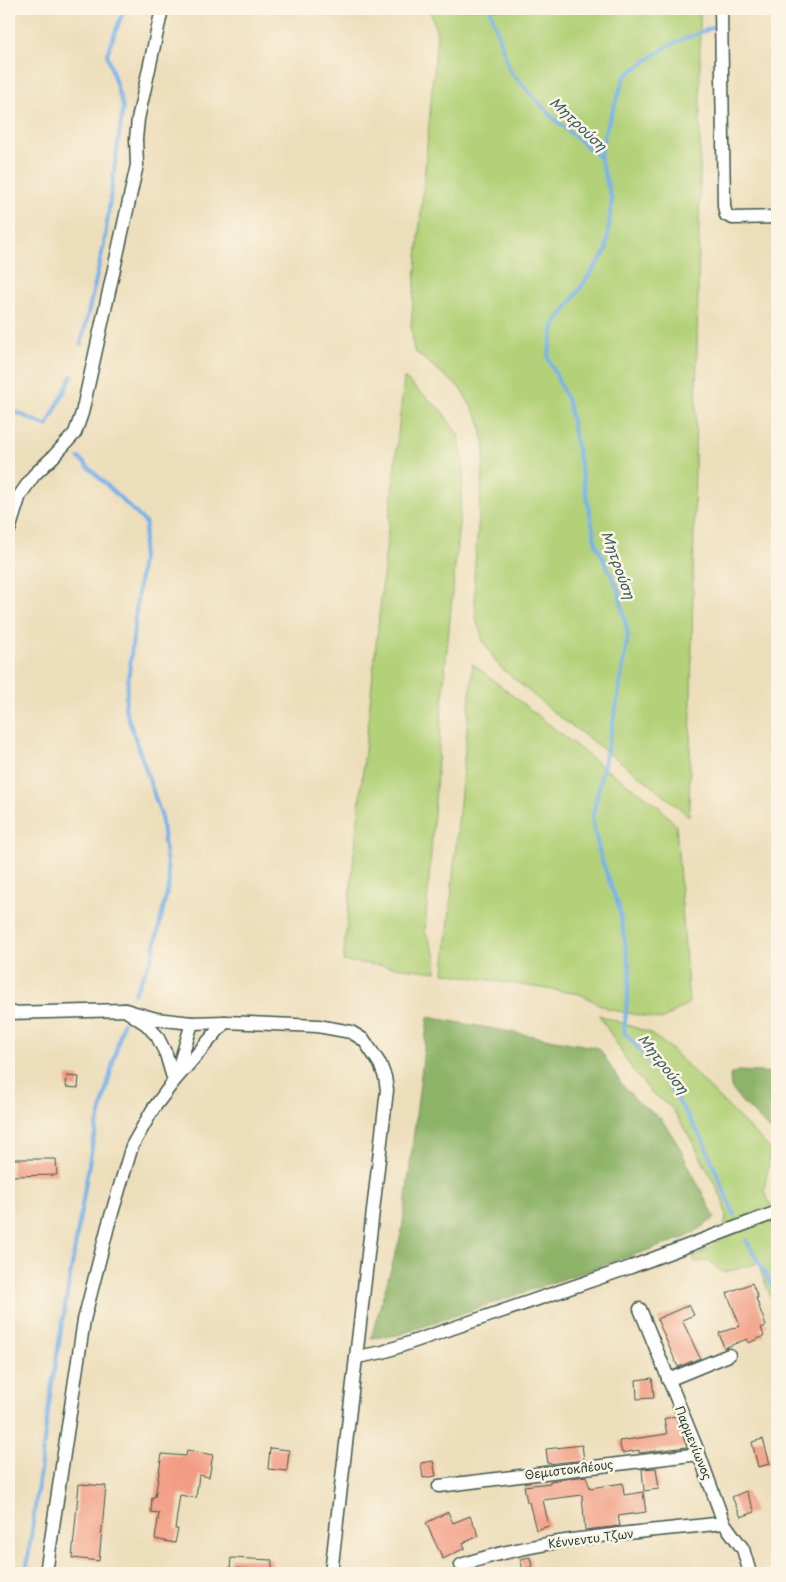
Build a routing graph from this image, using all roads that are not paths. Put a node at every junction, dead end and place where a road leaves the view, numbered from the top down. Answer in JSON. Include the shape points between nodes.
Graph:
{"nodes":[{"id":1,"x":162,"y":9,"type":"edge"},
{"id":2,"x":721,"y":9,"type":"edge"},
{"id":3,"x":777,"y":217,"type":"edge"},
{"id":4,"x":9,"y":530,"type":"edge"},
{"id":5,"x":125,"y":1010,"type":"junction"},
{"id":6,"x":9,"y":1013,"type":"edge"},
{"id":7,"x":225,"y":1022,"type":"junction"},
{"id":8,"x":192,"y":1023,"type":"junction"},
{"id":9,"x":174,"y":1081,"type":"junction"},
{"id":10,"x":777,"y":1212,"type":"edge"},
{"id":11,"x":640,"y":1310,"type":"dead end"},
{"id":12,"x":357,"y":1356,"type":"junction"},
{"id":13,"x":729,"y":1356,"type":"dead end"},
{"id":14,"x":668,"y":1380,"type":"junction"},
{"id":15,"x":699,"y":1454,"type":"junction"},
{"id":16,"x":438,"y":1486,"type":"dead end"},
{"id":17,"x":724,"y":1523,"type":"junction"},
{"id":18,"x":461,"y":1565,"type":"dead end"},
{"id":19,"x":46,"y":1573,"type":"edge"},
{"id":20,"x":331,"y":1573,"type":"edge"},
{"id":21,"x":750,"y":1573,"type":"edge"}],
"edges":[{"from":1,"to":4,"type":"street","via":[[138,119],[137,165],[82,413],[75,432],[34,475],[20,495]]},
{"from":2,"to":3,"type":"street","via":[[726,215],[734,218]]},
{"from":5,"to":6,"type":"street"},
{"from":5,"to":8,"type":"street","via":[[156,1019]]},
{"from":5,"to":9,"type":"street","via":[[157,1036]]},
{"from":7,"to":8,"type":"street"},
{"from":7,"to":9,"type":"street"},
{"from":7,"to":12,"type":"street","via":[[318,1026],[351,1032],[364,1040],[382,1070],[387,1090]]},
{"from":8,"to":9,"type":"street"},
{"from":9,"to":19,"type":"street","via":[[132,1146],[108,1226],[84,1320]]},
{"from":10,"to":12,"type":"street","via":[[382,1352]]},
{"from":11,"to":14,"type":"street","name":"Παρμενίωνος"},
{"from":12,"to":20,"type":"street"},
{"from":13,"to":14,"type":"street"},
{"from":14,"to":15,"type":"street","name":"Παρμενίωνος"},
{"from":15,"to":16,"type":"street","name":"Θεμιστοκλέους"},
{"from":15,"to":17,"type":"street","name":"Παρμενίωνος"},
{"from":17,"to":18,"type":"street","name":"Κέννεντυ Τζων","via":[[554,1543],[501,1552]]},
{"from":17,"to":21,"type":"street","name":"Παρμενίωνος","via":[[743,1549]]}]}
